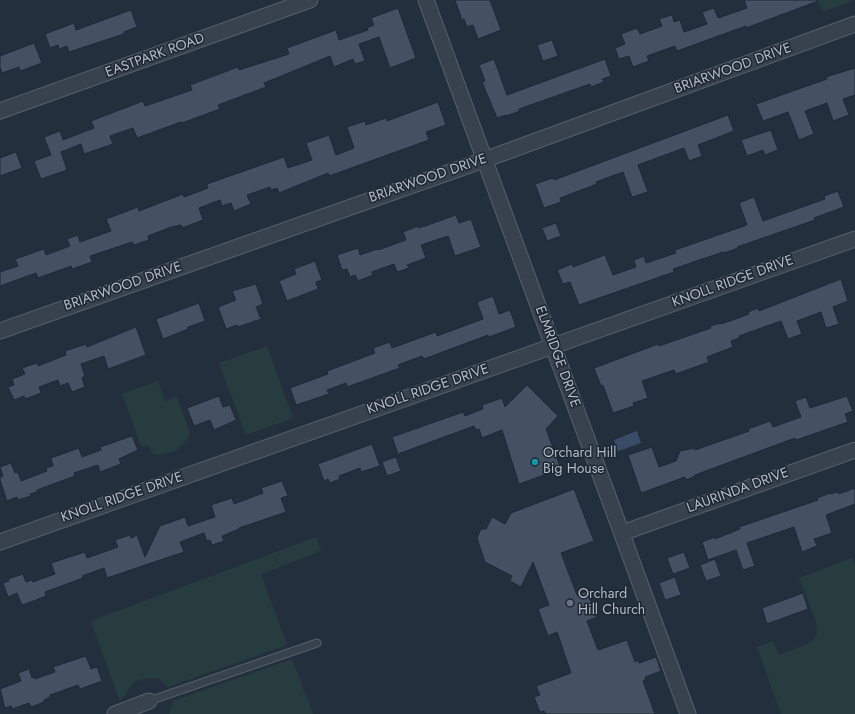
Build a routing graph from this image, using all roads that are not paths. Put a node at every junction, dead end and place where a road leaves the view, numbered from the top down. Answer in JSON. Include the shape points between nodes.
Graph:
{"nodes":[{"id":1,"x":310,"y":0,"type":"edge"},
{"id":2,"x":426,"y":0,"type":"edge"},
{"id":3,"x":855,"y":24,"type":"edge"},
{"id":4,"x":0,"y":111,"type":"edge"},
{"id":5,"x":484,"y":160,"type":"junction"},
{"id":6,"x":855,"y":239,"type":"edge"},
{"id":7,"x":0,"y":331,"type":"edge"},
{"id":8,"x":553,"y":346,"type":"junction"},
{"id":9,"x":855,"y":450,"type":"edge"},
{"id":10,"x":622,"y":533,"type":"junction"},
{"id":11,"x":0,"y":542,"type":"edge"},
{"id":12,"x":317,"y":643,"type":"dead end"},
{"id":13,"x":149,"y":702,"type":"joint"},
{"id":14,"x":115,"y":714,"type":"edge"},
{"id":15,"x":688,"y":714,"type":"edge"}],
"edges":[{"from":1,"to":4,"type":"street","name":"EASTPARK ROAD"},
{"from":2,"to":5,"type":"street","name":"ELMRIDGE DRIVE"},
{"from":3,"to":5,"type":"street","name":"BRIARWOOD DRIVE"},
{"from":5,"to":7,"type":"street","name":"BRIARWOOD DRIVE"},
{"from":5,"to":8,"type":"street","name":"ELMRIDGE DRIVE"},
{"from":6,"to":8,"type":"street","name":"KNOLL RIDGE DRIVE"},
{"from":8,"to":10,"type":"street","name":"ELMRIDGE DRIVE"},
{"from":8,"to":11,"type":"street","name":"KNOLL RIDGE DRIVE"},
{"from":9,"to":10,"type":"street","name":"LAURINDA DRIVE"},
{"from":10,"to":15,"type":"street","name":"ELMRIDGE DRIVE"},
{"from":12,"to":13,"type":"lane"},
{"from":13,"to":14,"type":"street"}]}
